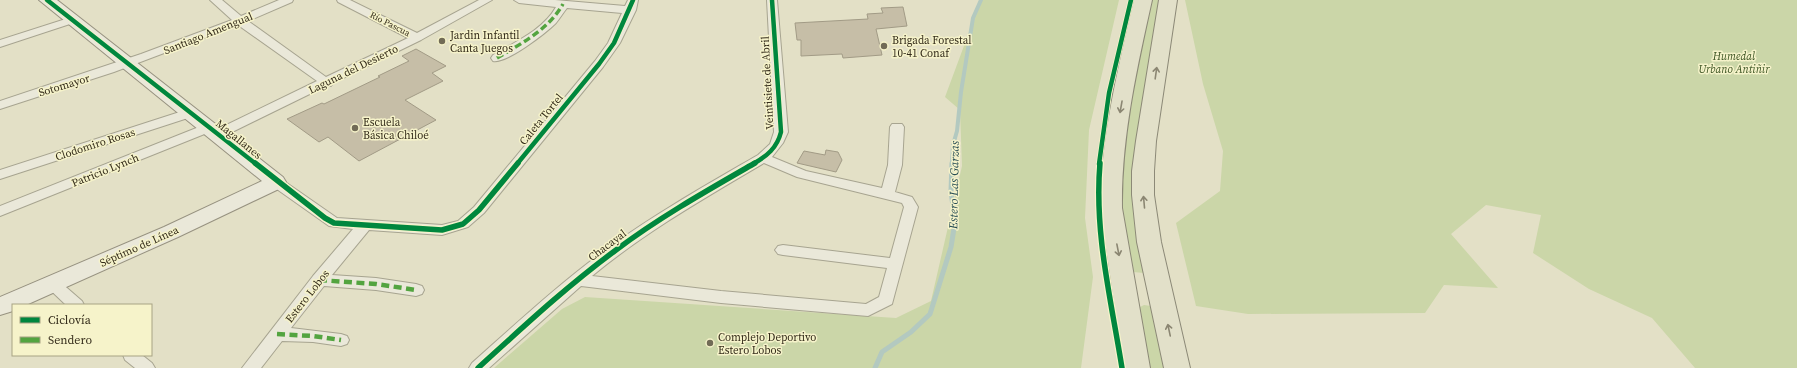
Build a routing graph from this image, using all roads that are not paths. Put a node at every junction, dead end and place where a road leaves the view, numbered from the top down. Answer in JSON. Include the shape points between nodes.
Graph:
{"nodes":[{"id":1,"x":47,"y":0,"type":"edge"},
{"id":2,"x":215,"y":0,"type":"edge"},
{"id":3,"x":288,"y":0,"type":"edge"},
{"id":4,"x":342,"y":0,"type":"edge"},
{"id":5,"x":487,"y":0,"type":"edge"},
{"id":6,"x":519,"y":0,"type":"edge"},
{"id":7,"x":772,"y":0,"type":"edge"},
{"id":8,"x":1143,"y":0,"type":"edge"},
{"id":9,"x":1168,"y":0,"type":"edge"},
{"id":10,"x":563,"y":4,"type":"junction"},
{"id":11,"x":631,"y":5,"type":"edge"},
{"id":12,"x":72,"y":20,"type":"junction"},
{"id":13,"x":240,"y":22,"type":"junction"},
{"id":14,"x":418,"y":38,"type":"junction"},
{"id":15,"x":0,"y":44,"type":"edge"},
{"id":16,"x":497,"y":58,"type":"dead end"},
{"id":17,"x":128,"y":64,"type":"junction"},
{"id":18,"x":327,"y":83,"type":"junction"},
{"id":19,"x":0,"y":105,"type":"edge"},
{"id":20,"x":189,"y":113,"type":"junction"},
{"id":21,"x":898,"y":127,"type":"dead end"},
{"id":22,"x":213,"y":131,"type":"junction"},
{"id":23,"x":763,"y":158,"type":"junction"},
{"id":24,"x":0,"y":176,"type":"edge"},
{"id":25,"x":276,"y":182,"type":"junction"},
{"id":26,"x":887,"y":194,"type":"junction"},
{"id":27,"x":0,"y":211,"type":"edge"},
{"id":28,"x":364,"y":226,"type":"junction"},
{"id":29,"x":442,"y":230,"type":"joint"},
{"id":30,"x":783,"y":250,"type":"dead end"},
{"id":31,"x":896,"y":264,"type":"junction"},
{"id":32,"x":319,"y":280,"type":"junction"},
{"id":33,"x":578,"y":280,"type":"junction"},
{"id":34,"x":54,"y":285,"type":"junction"},
{"id":35,"x":1125,"y":289,"type":"junction"},
{"id":36,"x":416,"y":290,"type":"dead end"},
{"id":37,"x":1160,"y":290,"type":"junction"},
{"id":38,"x":75,"y":304,"type":"edge"},
{"id":39,"x":0,"y":307,"type":"edge"},
{"id":40,"x":277,"y":334,"type":"junction"},
{"id":41,"x":341,"y":340,"type":"dead end"},
{"id":42,"x":133,"y":356,"type":"edge"},
{"id":43,"x":146,"y":368,"type":"edge"},
{"id":44,"x":251,"y":368,"type":"edge"},
{"id":45,"x":478,"y":368,"type":"edge"},
{"id":46,"x":1137,"y":368,"type":"edge"},
{"id":47,"x":1177,"y":368,"type":"edge"}],
"edges":[{"from":1,"to":12,"type":"street","name":"Magallanes"},
{"from":2,"to":13,"type":"street"},
{"from":3,"to":13,"type":"street","name":"Santiago Amengual"},
{"from":4,"to":14,"type":"street","name":"Río Pascua"},
{"from":5,"to":14,"type":"street","name":"Laguna del Desierto"},
{"from":6,"to":10,"type":"street"},
{"from":7,"to":23,"type":"street","name":"Veintisiete de Abril","via":[[781,132],[773,150]]},
{"from":8,"to":35,"type":"main road","one_way":true,"via":[[1129,62],[1112,171],[1111,208]]},
{"from":37,"to":9,"type":"main road","one_way":true,"via":[[1146,222],[1143,171]]},
{"from":10,"to":11,"type":"street"},
{"from":10,"to":16,"type":"street","via":[[553,19],[536,34]]},
{"from":11,"to":29,"type":"street","name":"Caleta Tortel","via":[[614,43],[599,64],[479,210],[463,224]]},
{"from":12,"to":15,"type":"street"},
{"from":12,"to":17,"type":"street","name":"Magallanes"},
{"from":13,"to":17,"type":"street","name":"Santiago Amengual"},
{"from":13,"to":18,"type":"street"},
{"from":14,"to":18,"type":"street","name":"Laguna del Desierto"},
{"from":17,"to":19,"type":"street","name":"Sotomayor"},
{"from":17,"to":20,"type":"street","name":"Magallanes"},
{"from":18,"to":22,"type":"street","name":"Laguna del Desierto"},
{"from":20,"to":22,"type":"street","name":"Magallanes"},
{"from":20,"to":24,"type":"street","name":"Clodomiro Rosas"},
{"from":21,"to":26,"type":"street","via":[[895,165]]},
{"from":22,"to":25,"type":"street","name":"Magallanes"},
{"from":22,"to":27,"type":"street","name":"Patricio Lynch"},
{"from":23,"to":26,"type":"street","via":[[802,174]]},
{"from":23,"to":33,"type":"street","name":"Chacayal","via":[[684,203],[639,233]]},
{"from":25,"to":28,"type":"street","name":"Magallanes","via":[[334,223]]},
{"from":25,"to":34,"type":"street","name":"Séptimo de Línea"},
{"from":26,"to":31,"type":"street","via":[[907,200],[911,207]]},
{"from":28,"to":29,"type":"street","name":"Magallanes"},
{"from":28,"to":32,"type":"street","name":"Estero Lobos"},
{"from":30,"to":31,"type":"street"},
{"from":31,"to":33,"type":"street","via":[[886,300],[868,310],[721,297]]},
{"from":32,"to":36,"type":"street"},
{"from":32,"to":40,"type":"street","name":"Estero Lobos"},
{"from":33,"to":45,"type":"street","name":"Chacayal"},
{"from":34,"to":38,"type":"street"},
{"from":34,"to":39,"type":"street","name":"Séptimo de Línea"},
{"from":35,"to":37,"type":"main road"},
{"from":35,"to":46,"type":"main road"},
{"from":47,"to":37,"type":"main road","one_way":true},
{"from":40,"to":41,"type":"street"},
{"from":40,"to":44,"type":"street","name":"Estero Lobos"},
{"from":42,"to":43,"type":"street"}]}
